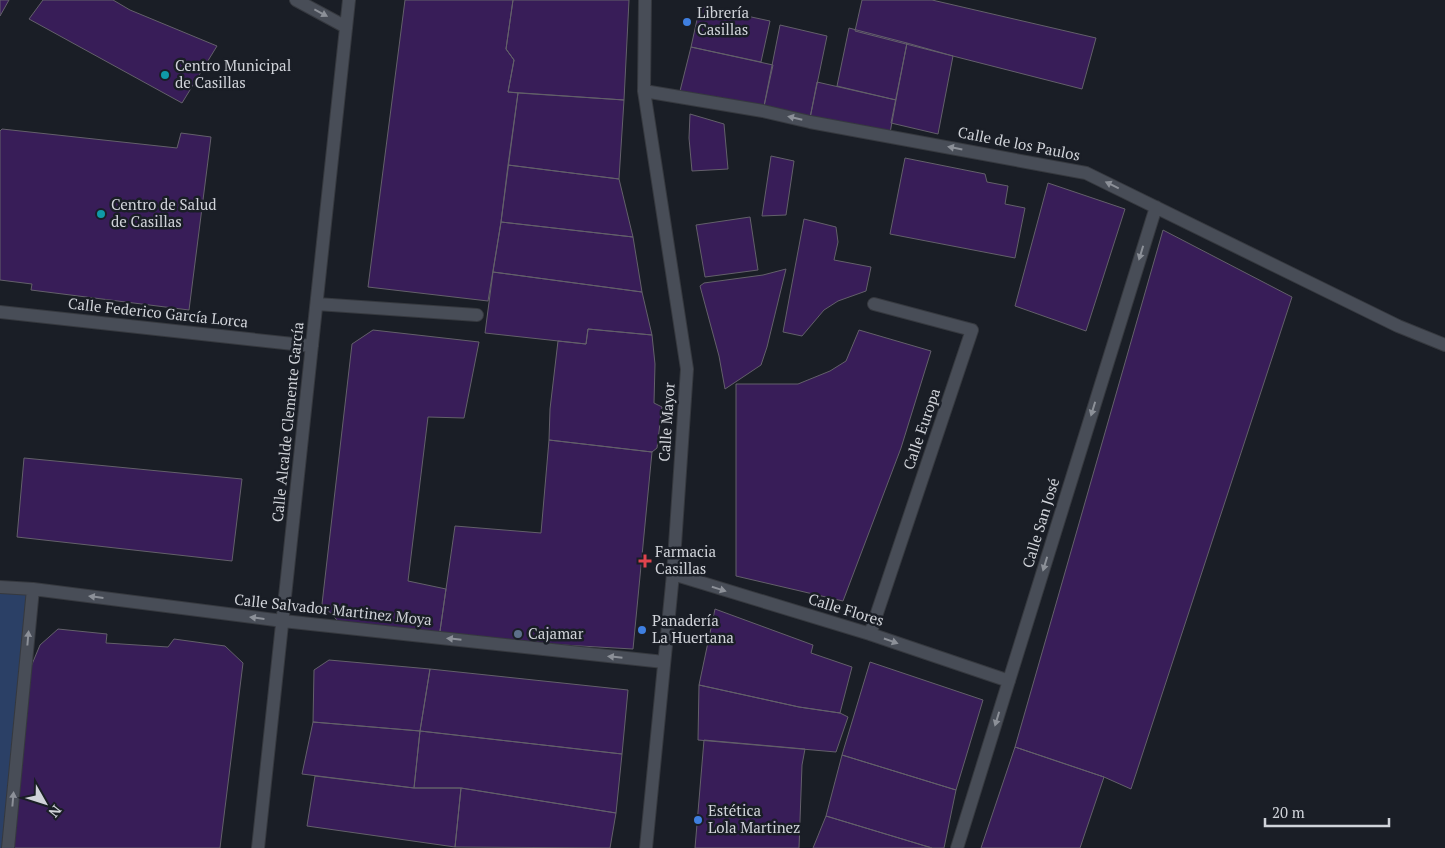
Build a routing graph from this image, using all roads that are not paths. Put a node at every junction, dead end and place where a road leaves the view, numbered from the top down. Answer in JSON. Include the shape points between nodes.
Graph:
{"nodes":[{"id":1,"x":296,"y":0,"type":"edge"},
{"id":2,"x":349,"y":0,"type":"edge"},
{"id":3,"x":646,"y":0,"type":"edge"},
{"id":4,"x":346,"y":27,"type":"junction"},
{"id":5,"x":644,"y":91,"type":"junction"},
{"id":6,"x":1156,"y":207,"type":"junction"},
{"id":7,"x":317,"y":304,"type":"junction"},
{"id":8,"x":874,"y":304,"type":"dead end"},
{"id":9,"x":0,"y":312,"type":"edge"},
{"id":10,"x":477,"y":315,"type":"dead end"},
{"id":11,"x":1445,"y":345,"type":"edge"},
{"id":12,"x":312,"y":346,"type":"junction"},
{"id":13,"x":673,"y":574,"type":"junction"},
{"id":14,"x":0,"y":587,"type":"edge"},
{"id":15,"x":33,"y":589,"type":"junction"},
{"id":16,"x":282,"y":621,"type":"junction"},
{"id":17,"x":870,"y":634,"type":"junction"},
{"id":18,"x":664,"y":662,"type":"junction"},
{"id":19,"x":1009,"y":681,"type":"junction"},
{"id":20,"x":8,"y":848,"type":"edge"},
{"id":21,"x":258,"y":848,"type":"edge"},
{"id":22,"x":646,"y":848,"type":"edge"},
{"id":23,"x":957,"y":848,"type":"edge"}],
"edges":[{"from":1,"to":4,"type":"street","one_way":true},
{"from":2,"to":4,"type":"street","name":"Calle Alcalde Clemente García"},
{"from":3,"to":5,"type":"street","name":"Calle Mayor"},
{"from":4,"to":7,"type":"street","name":"Calle Alcalde Clemente García"},
{"from":6,"to":5,"type":"street","name":"Calle de los Paulos","one_way":true,"via":[[1086,173]]},
{"from":5,"to":13,"type":"street","name":"Calle Mayor","via":[[687,369]]},
{"from":6,"to":11,"type":"street","name":"Calle de los Paulos","via":[[1398,326]]},
{"from":6,"to":19,"type":"street","name":"Calle San José","one_way":true},
{"from":7,"to":10,"type":"street"},
{"from":7,"to":12,"type":"street","name":"Calle Alcalde Clemente García"},
{"from":8,"to":17,"type":"street","name":"Calle Europa","via":[[972,330]]},
{"from":9,"to":12,"type":"street","name":"Calle Federico García Lorca"},
{"from":12,"to":16,"type":"street","name":"Calle Alcalde Clemente García"},
{"from":13,"to":17,"type":"street","name":"Calle Flores","one_way":true},
{"from":13,"to":18,"type":"street","name":"Calle Mayor"},
{"from":14,"to":15,"type":"street","name":"Calle Salvador Martinez Moya"},
{"from":16,"to":15,"type":"street","name":"Calle Salvador Martinez Moya","one_way":true},
{"from":20,"to":15,"type":"street","one_way":true},
{"from":18,"to":16,"type":"street","name":"Calle Salvador Martinez Moya","one_way":true},
{"from":16,"to":21,"type":"street","name":"Calle Alcalde Clemente García"},
{"from":17,"to":19,"type":"street","name":"Calle Flores","one_way":true},
{"from":18,"to":22,"type":"street","name":"Calle Mayor"},
{"from":19,"to":23,"type":"street","name":"Calle San José","one_way":true}]}
